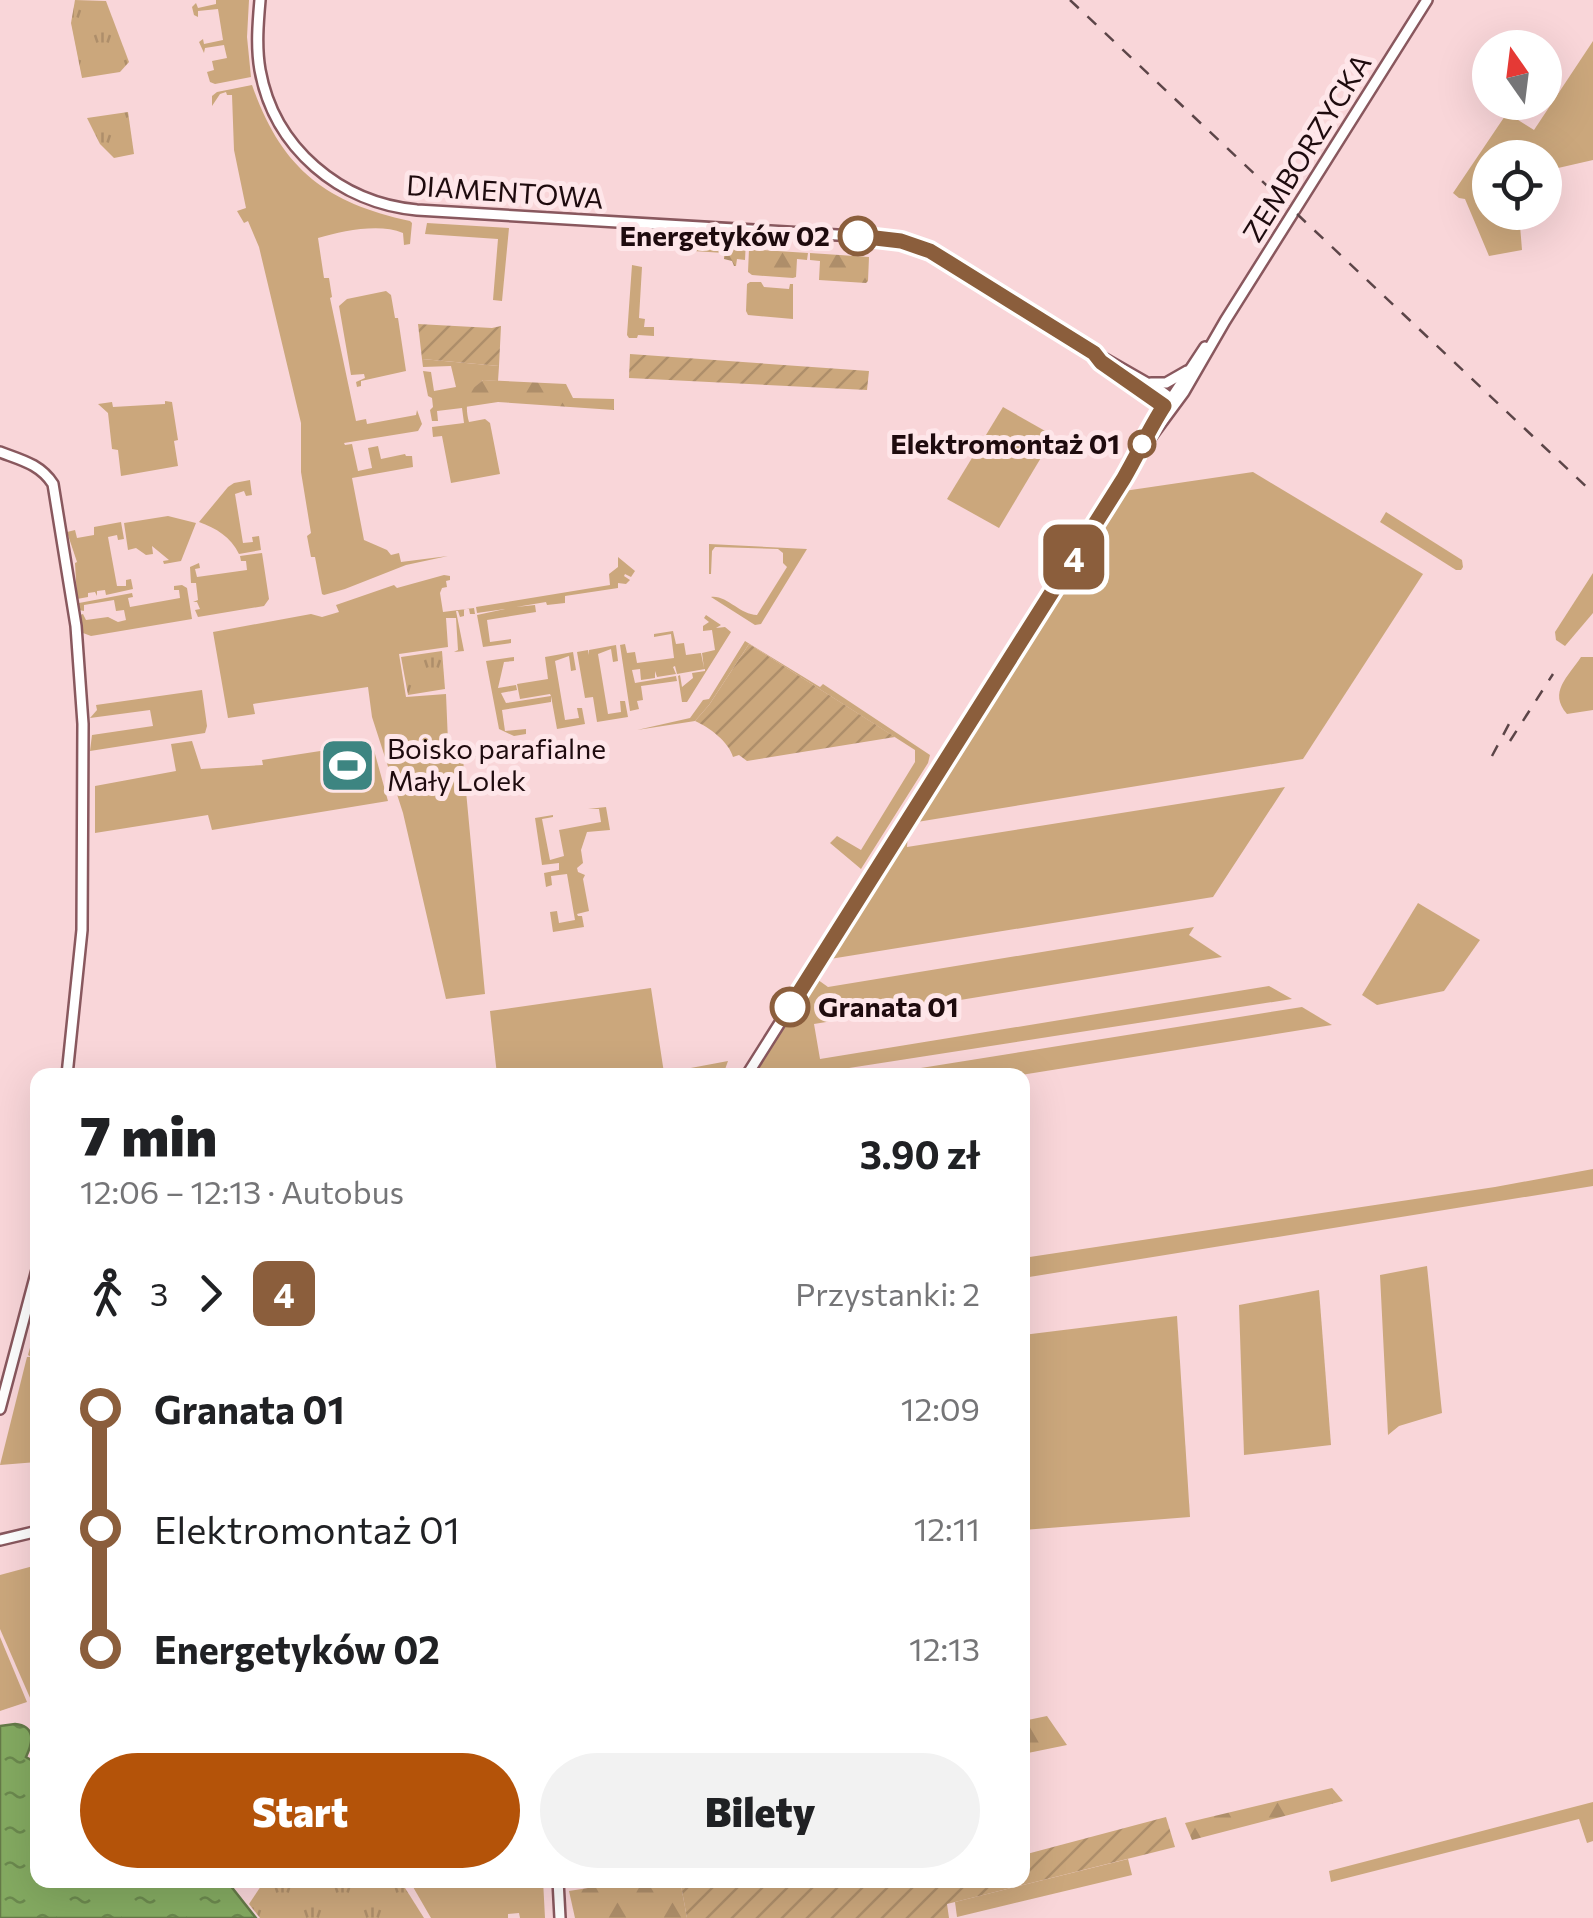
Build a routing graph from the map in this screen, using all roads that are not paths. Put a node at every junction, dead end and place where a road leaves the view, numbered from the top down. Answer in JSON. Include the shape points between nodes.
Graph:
{"nodes":[{"id":1,"x":260,"y":0,"type":"edge"},
{"id":2,"x":1427,"y":0,"type":"edge"},
{"id":3,"x":1225,"y":321,"type":"junction"},
{"id":4,"x":1094,"y":353,"type":"junction"},
{"id":5,"x":1189,"y":370,"type":"junction"},
{"id":6,"x":1149,"y":383,"type":"junction"},
{"id":7,"x":1170,"y":404,"type":"junction"},
{"id":8,"x":0,"y":452,"type":"edge"},
{"id":9,"x":68,"y":1068,"type":"edge"},
{"id":10,"x":750,"y":1068,"type":"edge"},
{"id":11,"x":30,"y":1296,"type":"edge"},
{"id":12,"x":0,"y":1409,"type":"edge"},
{"id":13,"x":30,"y":1533,"type":"edge"},
{"id":14,"x":0,"y":1540,"type":"edge"},
{"id":15,"x":558,"y":1888,"type":"edge"},
{"id":16,"x":560,"y":1918,"type":"edge"}],
"edges":[{"from":1,"to":4,"type":"street","name":"DIAMENTOWA","via":[[259,64],[278,120],[318,170],[365,199],[417,210],[901,241],[939,256]]},
{"from":2,"to":3,"type":"street","name":"ZEMBORZYCKA"},
{"from":3,"to":5,"type":"street","name":"ZEMBORZYCKA"},
{"from":3,"to":7,"type":"street","name":"ZEMBORZYCKA"},
{"from":4,"to":6,"type":"street","name":"DIAMENTOWA"},
{"from":4,"to":7,"type":"street","name":"DIAMENTOWA"},
{"from":5,"to":6,"type":"street","via":[[1166,383]]},
{"from":5,"to":7,"type":"street","name":"ZEMBORZYCKA"},
{"from":6,"to":7,"type":"street","name":"DIAMENTOWA"},
{"from":7,"to":10,"type":"street","name":"ZEMBORZYCKA"},
{"from":8,"to":9,"type":"street","via":[[40,468],[52,482],[74,618],[83,724],[83,922]]},
{"from":11,"to":12,"type":"street"},
{"from":13,"to":14,"type":"street"},
{"from":15,"to":16,"type":"street"}]}
